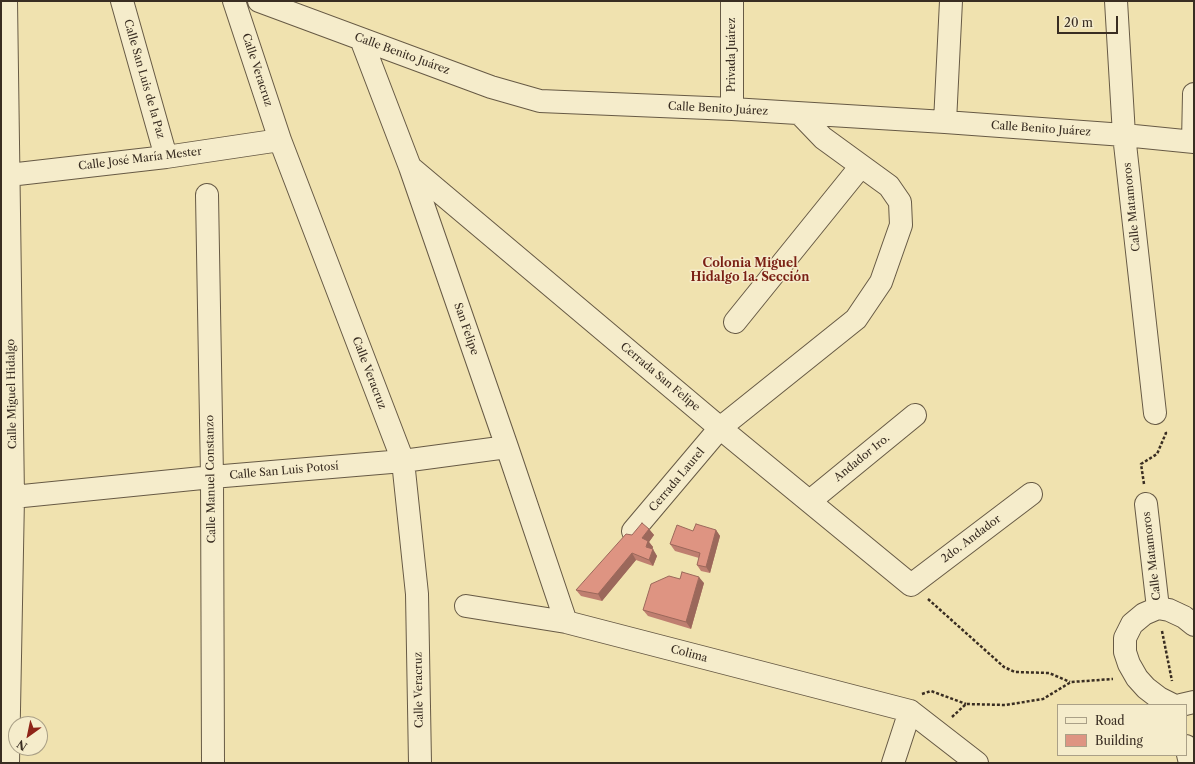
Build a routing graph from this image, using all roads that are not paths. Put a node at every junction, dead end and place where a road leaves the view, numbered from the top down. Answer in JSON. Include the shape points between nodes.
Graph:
{"nodes":[{"id":1,"x":6,"y":1,"type":"edge"},
{"id":2,"x":122,"y":1,"type":"edge"},
{"id":3,"x":234,"y":1,"type":"edge"},
{"id":4,"x":259,"y":1,"type":"edge"},
{"id":5,"x":732,"y":1,"type":"edge"},
{"id":6,"x":951,"y":1,"type":"edge"},
{"id":7,"x":1116,"y":1,"type":"edge"},
{"id":8,"x":361,"y":39,"type":"junction"},
{"id":9,"x":1194,"y":94,"type":"edge"},
{"id":10,"x":732,"y":109,"type":"junction"},
{"id":11,"x":800,"y":114,"type":"junction"},
{"id":12,"x":945,"y":122,"type":"junction"},
{"id":13,"x":1124,"y":135,"type":"junction"},
{"id":14,"x":280,"y":140,"type":"junction"},
{"id":15,"x":1193,"y":142,"type":"edge"},
{"id":16,"x":166,"y":157,"type":"junction"},
{"id":17,"x":861,"y":166,"type":"junction"},
{"id":18,"x":410,"y":167,"type":"junction"},
{"id":19,"x":5,"y":177,"type":"edge"},
{"id":20,"x":207,"y":195,"type":"dead end"},
{"id":21,"x":735,"y":322,"type":"dead end"},
{"id":22,"x":1155,"y":413,"type":"road end"},
{"id":23,"x":915,"y":415,"type":"dead end"},
{"id":24,"x":720,"y":428,"type":"junction"},
{"id":25,"x":507,"y":447,"type":"junction"},
{"id":26,"x":403,"y":461,"type":"junction"},
{"id":27,"x":212,"y":477,"type":"junction"},
{"id":28,"x":1031,"y":494,"type":"dead end"},
{"id":29,"x":13,"y":497,"type":"junction"},
{"id":30,"x":810,"y":501,"type":"junction"},
{"id":31,"x":1146,"y":504,"type":"road end"},
{"id":32,"x":633,"y":531,"type":"edge"},
{"id":33,"x":911,"y":585,"type":"joint"},
{"id":34,"x":466,"y":606,"type":"dead end"},
{"id":35,"x":1158,"y":608,"type":"junction"},
{"id":36,"x":566,"y":622,"type":"junction"},
{"id":37,"x":1194,"y":624,"type":"edge"},
{"id":38,"x":1171,"y":704,"type":"edge"},
{"id":39,"x":910,"y":711,"type":"junction"},
{"id":40,"x":1187,"y":750,"type":"edge"},
{"id":41,"x":8,"y":763,"type":"edge"},
{"id":42,"x":213,"y":763,"type":"edge"},
{"id":43,"x":420,"y":763,"type":"edge"},
{"id":44,"x":892,"y":763,"type":"edge"},
{"id":45,"x":977,"y":763,"type":"edge"},
{"id":46,"x":1190,"y":763,"type":"edge"}],
"edges":[{"from":1,"to":19,"type":"street","name":"Calle Miguel Hidalgo"},
{"from":2,"to":16,"type":"street","name":"Calle San Luis de la Paz"},
{"from":3,"to":14,"type":"street","name":"Calle Veracruz"},
{"from":4,"to":8,"type":"street","name":"Calle Benito Juárez"},
{"from":5,"to":10,"type":"street","name":"Privada Juárez"},
{"from":6,"to":12,"type":"street"},
{"from":7,"to":13,"type":"street","name":"Calle Matamoros"},
{"from":8,"to":10,"type":"street","name":"Calle Benito Juárez","via":[[491,87],[540,101]]},
{"from":8,"to":18,"type":"street","name":"San Felipe"},
{"from":9,"to":15,"type":"street"},
{"from":10,"to":11,"type":"street","name":"Calle Benito Juárez"},
{"from":11,"to":12,"type":"street","name":"Calle Benito Juárez"},
{"from":11,"to":17,"type":"street","name":"Cerrada Laurel","via":[[823,138]]},
{"from":12,"to":13,"type":"street","name":"Calle Benito Juárez"},
{"from":13,"to":15,"type":"street","name":"Calle Benito Juárez"},
{"from":13,"to":22,"type":"street","name":"Calle Matamoros"},
{"from":14,"to":16,"type":"street","name":"Calle José María Mester"},
{"from":14,"to":26,"type":"street","name":"Calle Veracruz"},
{"from":16,"to":19,"type":"street","name":"Calle José María Mester"},
{"from":17,"to":21,"type":"street"},
{"from":17,"to":24,"type":"street","name":"Cerrada Laurel","via":[[889,186],[900,202],[901,225],[881,282],[856,319]]},
{"from":18,"to":24,"type":"street","name":"Cerrada San Felipe"},
{"from":18,"to":25,"type":"street","name":"San Felipe"},
{"from":19,"to":29,"type":"street","name":"Calle Miguel Hidalgo"},
{"from":20,"to":27,"type":"street","name":"Calle Manuel Constanzo"},
{"from":23,"to":30,"type":"street","name":"Andador 1ro."},
{"from":24,"to":30,"type":"street","name":"Cerrada San Felipe"},
{"from":24,"to":32,"type":"street","name":"Cerrada Laurel"},
{"from":25,"to":26,"type":"street","name":"Calle San Luis Potosí"},
{"from":25,"to":36,"type":"street","name":"San Felipe"},
{"from":26,"to":27,"type":"street","name":"Calle San Luis Potosí"},
{"from":26,"to":43,"type":"street","name":"Calle Veracruz","via":[[417,594]]},
{"from":27,"to":29,"type":"street","name":"Calle San Luis Potosí"},
{"from":27,"to":42,"type":"street","name":"Calle Manuel Constanzo"},
{"from":28,"to":33,"type":"street","name":"2do. Andador"},
{"from":29,"to":41,"type":"street","name":"Calle Miguel Hidalgo"},
{"from":30,"to":33,"type":"street","name":"Cerrada San Felipe"},
{"from":31,"to":35,"type":"street","name":"Calle Matamoros"},
{"from":34,"to":36,"type":"street","name":"Colima"},
{"from":35,"to":37,"type":"street","via":[[1169,610]]},
{"from":35,"to":38,"type":"street","via":[[1144,614],[1132,624],[1125,638],[1125,652],[1137,678],[1159,698]]},
{"from":36,"to":39,"type":"street","name":"Colima"},
{"from":39,"to":44,"type":"street"},
{"from":39,"to":45,"type":"street"},
{"from":40,"to":46,"type":"street"}]}
